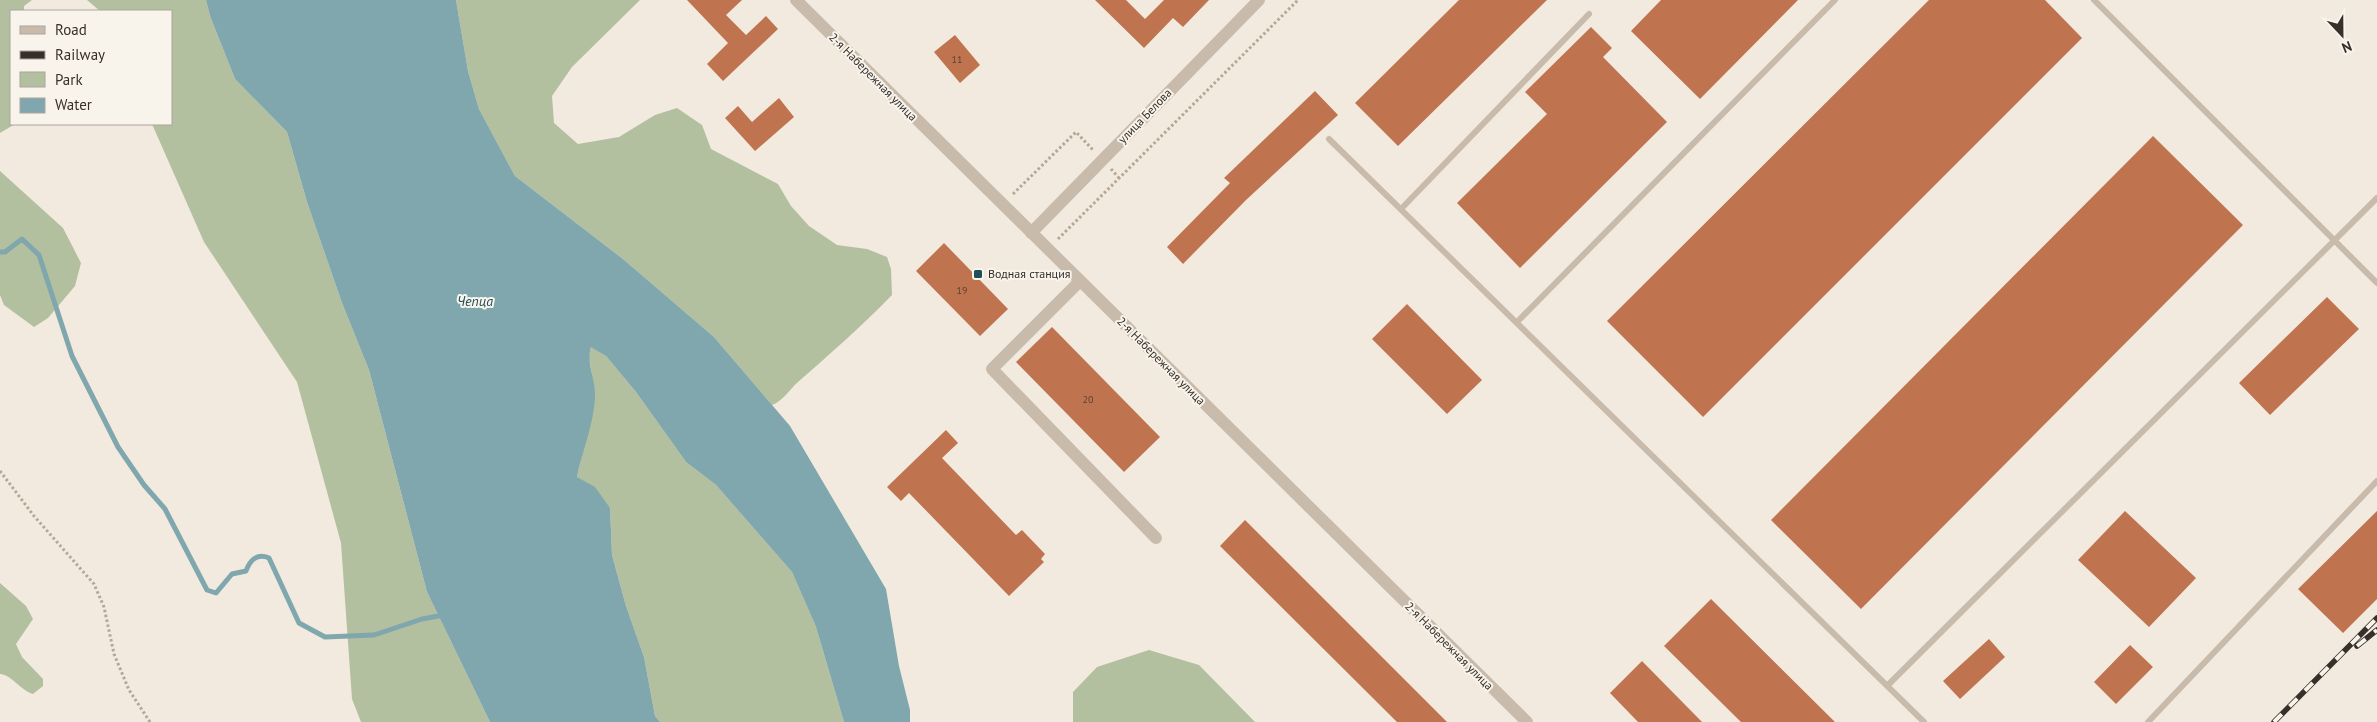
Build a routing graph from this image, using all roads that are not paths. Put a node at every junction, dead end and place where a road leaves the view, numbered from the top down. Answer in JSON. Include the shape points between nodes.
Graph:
{"nodes":[{"id":1,"x":796,"y":0,"type":"edge"},
{"id":2,"x":1259,"y":0,"type":"edge"},
{"id":3,"x":1835,"y":0,"type":"edge"},
{"id":4,"x":2094,"y":0,"type":"edge"},
{"id":5,"x":1589,"y":14,"type":"dead end"},
{"id":6,"x":1329,"y":139,"type":"dead end"},
{"id":7,"x":2377,"y":198,"type":"edge"},
{"id":8,"x":1401,"y":209,"type":"junction"},
{"id":9,"x":1031,"y":233,"type":"junction"},
{"id":10,"x":2333,"y":240,"type":"junction"},
{"id":11,"x":1080,"y":281,"type":"junction"},
{"id":12,"x":2377,"y":284,"type":"edge"},
{"id":13,"x":1517,"y":322,"type":"junction"},
{"id":14,"x":2377,"y":481,"type":"edge"},
{"id":15,"x":1156,"y":538,"type":"dead end"},
{"id":16,"x":1888,"y":685,"type":"junction"},
{"id":17,"x":1527,"y":722,"type":"edge"},
{"id":18,"x":1924,"y":722,"type":"edge"},
{"id":19,"x":2148,"y":722,"type":"edge"}],
"edges":[{"from":1,"to":9,"type":"street","name":"2-я Набережная улица"},
{"from":2,"to":9,"type":"street","name":"улица Белова"},
{"from":3,"to":13,"type":"lane"},
{"from":4,"to":10,"type":"lane"},
{"from":5,"to":8,"type":"lane"},
{"from":6,"to":8,"type":"lane"},
{"from":7,"to":10,"type":"lane"},
{"from":8,"to":13,"type":"lane"},
{"from":9,"to":11,"type":"street","name":"2-я Набережная улица"},
{"from":10,"to":12,"type":"lane"},
{"from":10,"to":16,"type":"lane"},
{"from":11,"to":15,"type":"street","via":[[992,369]]},
{"from":11,"to":17,"type":"street","name":"2-я Набережная улица"},
{"from":13,"to":16,"type":"lane"},
{"from":14,"to":19,"type":"lane"},
{"from":16,"to":18,"type":"lane"}]}
